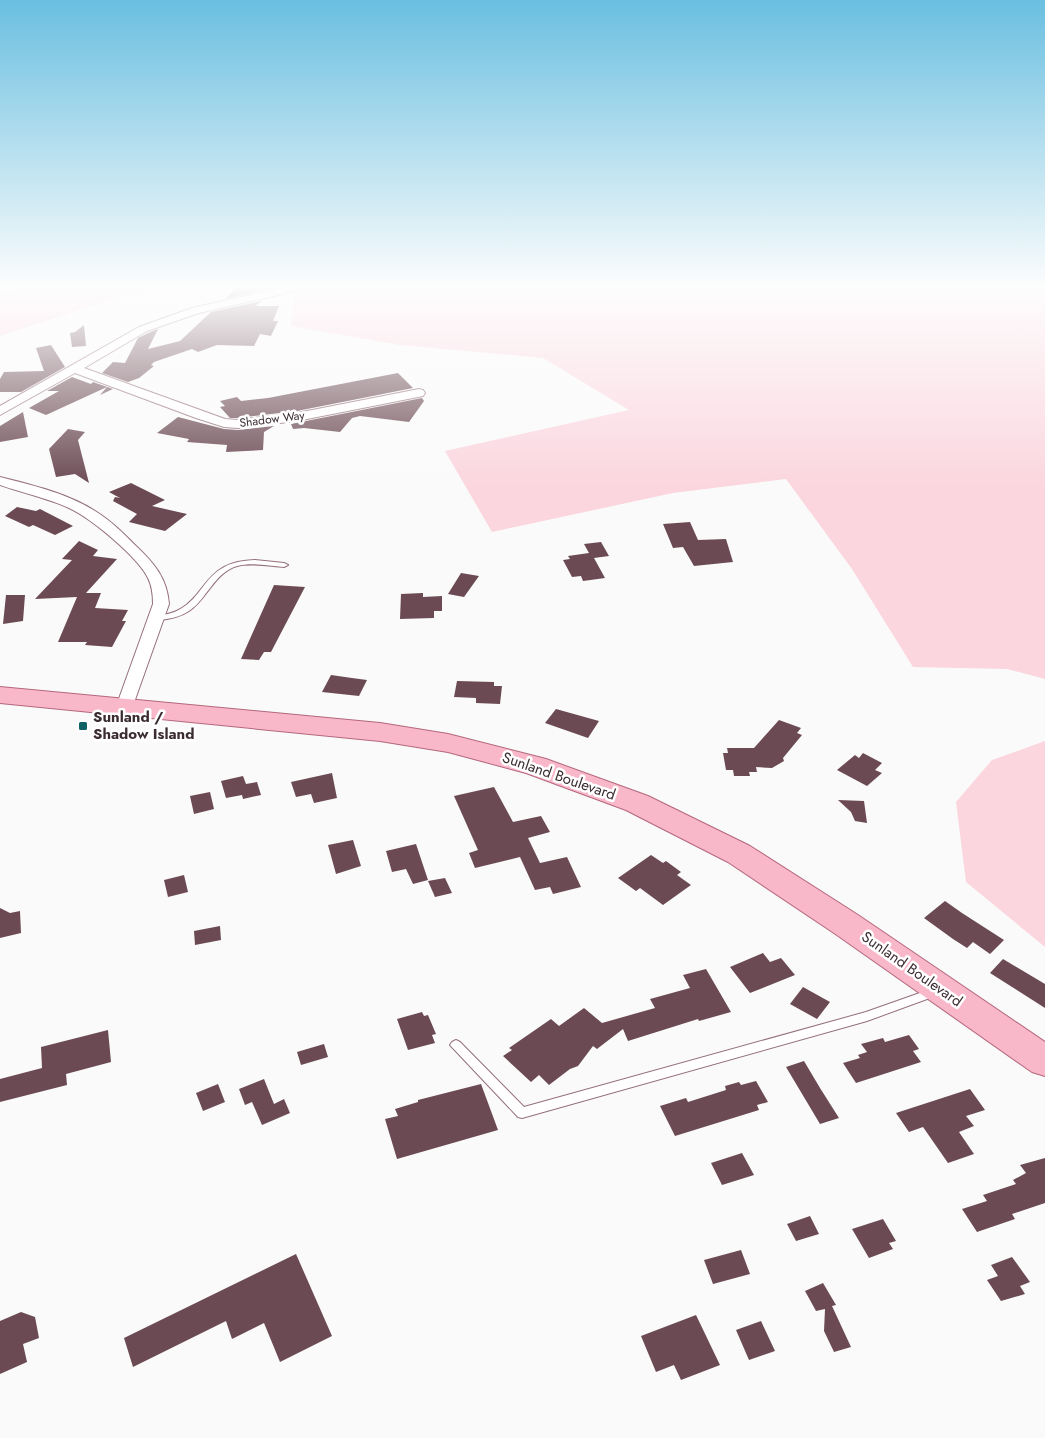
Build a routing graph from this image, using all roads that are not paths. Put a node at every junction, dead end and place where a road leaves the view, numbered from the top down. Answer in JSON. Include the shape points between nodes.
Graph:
{"nodes":[{"id":1,"x":98,"y":353,"type":"edge"},
{"id":2,"x":73,"y":368,"type":"junction"},
{"id":3,"x":419,"y":393,"type":"dead end"},
{"id":4,"x":0,"y":412,"type":"edge"},
{"id":5,"x":0,"y":482,"type":"edge"},
{"id":6,"x":284,"y":565,"type":"dead end"},
{"id":7,"x":155,"y":619,"type":"junction"},
{"id":8,"x":0,"y":695,"type":"edge"},
{"id":9,"x":125,"y":707,"type":"junction"},
{"id":10,"x":941,"y":989,"type":"junction"},
{"id":11,"x":456,"y":1045,"type":"dead end"},
{"id":12,"x":1045,"y":1061,"type":"edge"}],
"edges":[{"from":1,"to":2,"type":"street"},
{"from":2,"to":3,"type":"street","name":"Shadow Way","via":[[224,423],[297,417]]},
{"from":2,"to":4,"type":"street"},
{"from":5,"to":7,"type":"street","via":[[65,502],[83,510],[111,530],[156,574],[161,587],[161,604]]},
{"from":6,"to":7,"type":"lane","via":[[251,562],[227,568],[216,575],[189,608]]},
{"from":7,"to":9,"type":"street"},
{"from":8,"to":9,"type":"main road","name":"Sunland Boulevard"},
{"from":9,"to":10,"type":"main road","name":"Sunland Boulevard","via":[[390,733],[536,766],[637,803],[738,854]]},
{"from":10,"to":11,"type":"lane","via":[[867,1016],[522,1113]]},
{"from":10,"to":12,"type":"main road","name":"Sunland Boulevard"}]}
